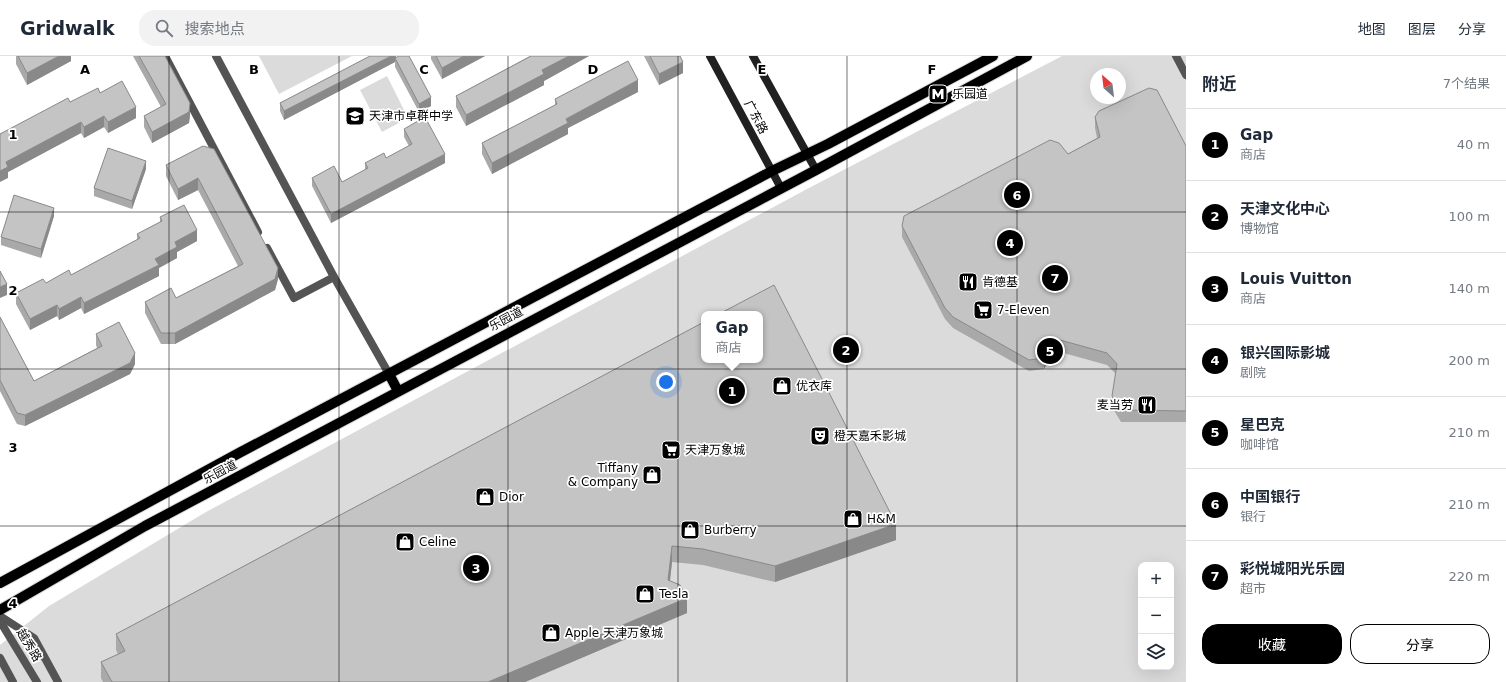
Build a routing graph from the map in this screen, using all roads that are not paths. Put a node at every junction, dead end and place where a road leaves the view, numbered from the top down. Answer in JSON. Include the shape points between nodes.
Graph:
{"nodes":[{"id":1,"x":165,"y":56,"type":"edge"},
{"id":2,"x":216,"y":56,"type":"edge"},
{"id":3,"x":710,"y":56,"type":"edge"},
{"id":4,"x":753,"y":56,"type":"edge"},
{"id":5,"x":993,"y":56,"type":"edge"},
{"id":6,"x":1027,"y":56,"type":"edge"},
{"id":7,"x":1176,"y":56,"type":"edge"},
{"id":8,"x":1186,"y":75,"type":"edge"},
{"id":9,"x":807,"y":154,"type":"junction"},
{"id":10,"x":816,"y":170,"type":"junction"},
{"id":11,"x":772,"y":171,"type":"junction"},
{"id":12,"x":781,"y":188,"type":"junction"},
{"id":13,"x":334,"y":277,"type":"junction"},
{"id":14,"x":388,"y":374,"type":"junction"},
{"id":15,"x":398,"y":391,"type":"junction"},
{"id":16,"x":0,"y":583,"type":"edge"},
{"id":17,"x":0,"y":610,"type":"edge"},
{"id":18,"x":0,"y":616,"type":"edge"},
{"id":19,"x":0,"y":620,"type":"edge"},
{"id":20,"x":0,"y":658,"type":"edge"},
{"id":21,"x":14,"y":682,"type":"edge"},
{"id":22,"x":37,"y":682,"type":"edge"},
{"id":23,"x":58,"y":682,"type":"edge"}],
"edges":[{"from":1,"to":13,"type":"street","via":[[294,298]]},
{"from":2,"to":13,"type":"street"},
{"from":3,"to":11,"type":"main road","name":"广东路"},
{"from":4,"to":9,"type":"main road"},
{"from":5,"to":9,"type":"main road","name":"乐园道"},
{"from":6,"to":10,"type":"main road","name":"乐园道"},
{"from":7,"to":8,"type":"street"},
{"from":9,"to":10,"type":"main road"},
{"from":9,"to":11,"type":"main road","name":"乐园道"},
{"from":10,"to":12,"type":"main road","name":"乐园道"},
{"from":11,"to":12,"type":"main road","name":"广东路"},
{"from":11,"to":14,"type":"main road","name":"乐园道"},
{"from":12,"to":15,"type":"main road","name":"乐园道"},
{"from":13,"to":14,"type":"street"},
{"from":14,"to":15,"type":"main road"},
{"from":14,"to":16,"type":"main road","name":"乐园道"},
{"from":15,"to":17,"type":"main road","name":"乐园道","via":[[145,526]]},
{"from":18,"to":23,"type":"street","via":[[34,638]]},
{"from":19,"to":22,"type":"street","name":"越秀路"},
{"from":20,"to":21,"type":"street"}]}
